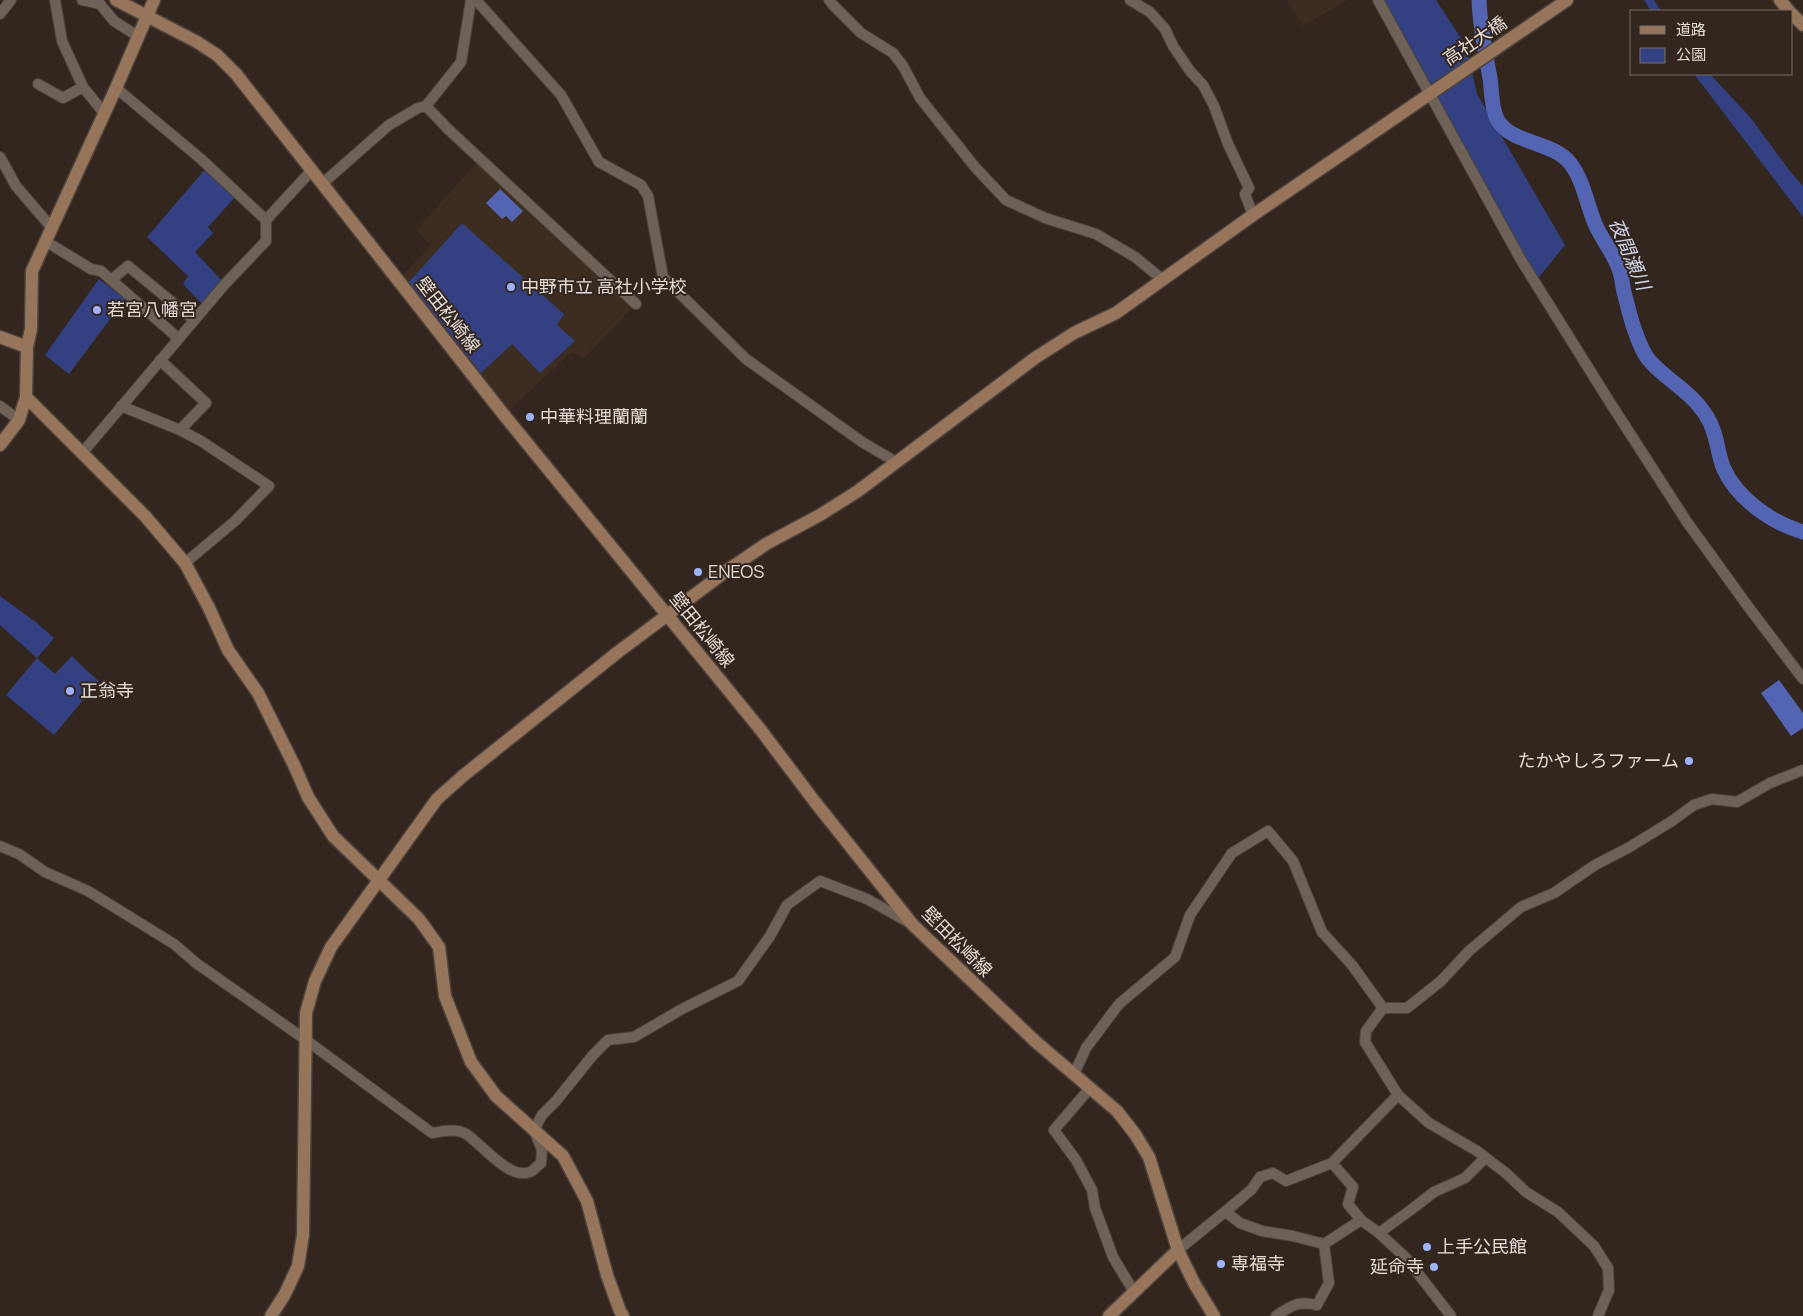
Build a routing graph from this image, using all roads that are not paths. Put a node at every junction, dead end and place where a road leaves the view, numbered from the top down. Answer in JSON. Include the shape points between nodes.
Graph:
{"nodes":[{"id":1,"x":11,"y":0,"type":"edge"},
{"id":2,"x":55,"y":0,"type":"edge"},
{"id":3,"x":82,"y":0,"type":"edge"},
{"id":4,"x":116,"y":0,"type":"edge"},
{"id":5,"x":154,"y":0,"type":"edge"},
{"id":6,"x":471,"y":0,"type":"edge"},
{"id":7,"x":476,"y":0,"type":"edge"},
{"id":8,"x":829,"y":0,"type":"edge"},
{"id":9,"x":1130,"y":0,"type":"edge"},
{"id":10,"x":1378,"y":0,"type":"edge"},
{"id":11,"x":1567,"y":0,"type":"edge"},
{"id":12,"x":1780,"y":0,"type":"edge"},
{"id":13,"x":1788,"y":10,"type":"edge"},
{"id":14,"x":0,"y":14,"type":"edge"},
{"id":15,"x":1793,"y":15,"type":"edge"},
{"id":16,"x":147,"y":16,"type":"junction"},
{"id":17,"x":1803,"y":25,"type":"edge"},
{"id":18,"x":140,"y":36,"type":"junction"},
{"id":19,"x":38,"y":84,"type":"dead end"},
{"id":20,"x":83,"y":87,"type":"junction"},
{"id":21,"x":116,"y":88,"type":"junction"},
{"id":22,"x":1429,"y":94,"type":"junction"},
{"id":23,"x":426,"y":106,"type":"junction"},
{"id":24,"x":104,"y":113,"type":"junction"},
{"id":25,"x":0,"y":157,"type":"edge"},
{"id":26,"x":312,"y":170,"type":"junction"},
{"id":27,"x":323,"y":183,"type":"junction"},
{"id":28,"x":1254,"y":215,"type":"junction"},
{"id":29,"x":266,"y":220,"type":"junction"},
{"id":30,"x":51,"y":228,"type":"junction"},
{"id":31,"x":45,"y":241,"type":"junction"},
{"id":32,"x":111,"y":280,"type":"junction"},
{"id":33,"x":1163,"y":280,"type":"junction"},
{"id":34,"x":636,"y":304,"type":"dead end"},
{"id":35,"x":194,"y":320,"type":"junction"},
{"id":36,"x":0,"y":337,"type":"edge"},
{"id":37,"x":178,"y":338,"type":"junction"},
{"id":38,"x":27,"y":347,"type":"junction"},
{"id":39,"x":160,"y":360,"type":"junction"},
{"id":40,"x":26,"y":397,"type":"junction"},
{"id":41,"x":0,"y":406,"type":"edge"},
{"id":42,"x":121,"y":406,"type":"junction"},
{"id":43,"x":19,"y":420,"type":"junction"},
{"id":44,"x":180,"y":430,"type":"junction"},
{"id":45,"x":0,"y":445,"type":"edge"},
{"id":46,"x":83,"y":452,"type":"junction"},
{"id":47,"x":896,"y":462,"type":"junction"},
{"id":48,"x":185,"y":563,"type":"junction"},
{"id":49,"x":667,"y":614,"type":"junction"},
{"id":50,"x":1803,"y":679,"type":"edge"},
{"id":51,"x":1803,"y":770,"type":"edge"},
{"id":52,"x":0,"y":846,"type":"edge"},
{"id":53,"x":378,"y":879,"type":"junction"},
{"id":54,"x":913,"y":925,"type":"junction"},
{"id":55,"x":1383,"y":1008,"type":"junction"},
{"id":56,"x":306,"y":1040,"type":"junction"},
{"id":57,"x":1074,"y":1074,"type":"junction"},
{"id":58,"x":1090,"y":1088,"type":"junction"},
{"id":59,"x":1398,"y":1095,"type":"junction"},
{"id":60,"x":534,"y":1130,"type":"junction"},
{"id":61,"x":1485,"y":1158,"type":"junction"},
{"id":62,"x":1332,"y":1163,"type":"junction"},
{"id":63,"x":1226,"y":1212,"type":"junction"},
{"id":64,"x":1361,"y":1220,"type":"junction"},
{"id":65,"x":1379,"y":1233,"type":"junction"},
{"id":66,"x":1324,"y":1244,"type":"junction"},
{"id":67,"x":1178,"y":1250,"type":"junction"},
{"id":68,"x":1134,"y":1292,"type":"junction"},
{"id":69,"x":271,"y":1316,"type":"edge"},
{"id":70,"x":624,"y":1316,"type":"edge"},
{"id":71,"x":1109,"y":1316,"type":"edge"},
{"id":72,"x":1214,"y":1316,"type":"edge"},
{"id":73,"x":1276,"y":1316,"type":"edge"},
{"id":74,"x":1451,"y":1316,"type":"edge"},
{"id":75,"x":1598,"y":1316,"type":"edge"}],
"edges":[{"from":1,"to":14,"type":"street"},
{"from":2,"to":20,"type":"street","via":[[62,41]]},
{"from":3,"to":18,"type":"street","via":[[100,4],[114,21]]},
{"from":4,"to":16,"type":"street","name":"壁田松崎線"},
{"from":5,"to":16,"type":"street"},
{"from":6,"to":23,"type":"street","via":[[460,62]]},
{"from":7,"to":47,"type":"street","via":[[561,94],[599,162],[641,185],[648,196],[663,277],[746,358],[862,442]]},
{"from":8,"to":33,"type":"street","via":[[861,33],[893,53],[920,98],[1006,200],[1045,218],[1096,234],[1135,257]]},
{"from":9,"to":28,"type":"street","via":[[1150,12],[1165,29],[1173,46],[1203,85],[1249,188],[1245,194]]},
{"from":10,"to":22,"type":"street"},
{"from":11,"to":22,"type":"street","name":"高社大橋"},
{"from":12,"to":13,"type":"street"},
{"from":15,"to":17,"type":"street"},
{"from":16,"to":18,"type":"street"},
{"from":16,"to":26,"type":"street","name":"壁田松崎線","via":[[218,56]]},
{"from":18,"to":21,"type":"street"},
{"from":19,"to":20,"type":"street","via":[[63,98]]},
{"from":20,"to":24,"type":"street"},
{"from":21,"to":24,"type":"street"},
{"from":21,"to":29,"type":"street","via":[[201,159]]},
{"from":22,"to":28,"type":"street","name":"高社大橋"},
{"from":22,"to":50,"type":"street","via":[[1522,260],[1609,401],[1687,522]]},
{"from":23,"to":27,"type":"street","via":[[390,125]]},
{"from":23,"to":34,"type":"street"},
{"from":24,"to":30,"type":"street"},
{"from":25,"to":30,"type":"street","via":[[16,186]]},
{"from":26,"to":27,"type":"street","name":"壁田松崎線"},
{"from":26,"to":29,"type":"street"},
{"from":27,"to":49,"type":"street","name":"壁田松崎線","via":[[504,415]]},
{"from":28,"to":33,"type":"street","name":"高社大橋"},
{"from":29,"to":35,"type":"street","via":[[266,241]]},
{"from":30,"to":31,"type":"street"},
{"from":31,"to":32,"type":"street","via":[[91,269],[101,271]]},
{"from":31,"to":38,"type":"street","via":[[32,271],[31,330]]},
{"from":32,"to":35,"type":"street","via":[[128,266]]},
{"from":32,"to":37,"type":"street"},
{"from":33,"to":47,"type":"street","name":"高社大橋","via":[[1116,313],[1074,333],[1035,358]]},
{"from":35,"to":37,"type":"street"},
{"from":36,"to":38,"type":"street"},
{"from":37,"to":39,"type":"street"},
{"from":38,"to":40,"type":"street"},
{"from":39,"to":42,"type":"street"},
{"from":39,"to":44,"type":"street","via":[[206,403]]},
{"from":40,"to":43,"type":"street"},
{"from":40,"to":46,"type":"street"},
{"from":41,"to":43,"type":"street"},
{"from":42,"to":44,"type":"street"},
{"from":42,"to":46,"type":"street"},
{"from":43,"to":45,"type":"street"},
{"from":44,"to":48,"type":"street","via":[[269,486],[235,521]]},
{"from":46,"to":48,"type":"street"},
{"from":47,"to":49,"type":"street","name":"高社大橋","via":[[858,491],[766,544]]},
{"from":48,"to":53,"type":"street","via":[[228,650],[258,693],[308,797],[333,836]]},
{"from":49,"to":53,"type":"street","name":"高社大橋","via":[[437,799]]},
{"from":49,"to":54,"type":"street","name":"壁田松崎線"},
{"from":51,"to":55,"type":"street","via":[[1770,783],[1737,802],[1712,799],[1694,805],[1554,893],[1521,907],[1407,1008]]},
{"from":52,"to":56,"type":"street","via":[[19,854],[45,872],[88,891],[174,944],[196,964]]},
{"from":53,"to":56,"type":"street","name":"高社大橋","via":[[331,947],[315,981],[306,1013]]},
{"from":53,"to":60,"type":"street","via":[[419,919],[439,946],[445,996],[471,1062],[496,1096]]},
{"from":54,"to":57,"type":"street","name":"壁田松崎線"},
{"from":54,"to":60,"type":"street","via":[[867,898],[820,881],[787,905],[770,936],[738,981],[634,1037],[608,1040],[542,1115]]},
{"from":55,"to":57,"type":"street","via":[[1352,965],[1322,932],[1293,861],[1268,831],[1232,853],[1190,916],[1175,957],[1119,1004],[1086,1048]]},
{"from":55,"to":59,"type":"street","via":[[1366,1031],[1364,1042]]},
{"from":56,"to":60,"type":"street","via":[[432,1133],[451,1130],[465,1134],[518,1173],[531,1172],[541,1163],[542,1150]]},
{"from":56,"to":69,"type":"street","name":"高社大橋","via":[[304,1235],[298,1266]]},
{"from":57,"to":58,"type":"street","name":"壁田松崎線"},
{"from":58,"to":67,"type":"street","name":"壁田松崎線","via":[[1116,1111],[1149,1157]]},
{"from":58,"to":68,"type":"street","via":[[1054,1130],[1076,1160],[1092,1190],[1095,1208],[1113,1257]]},
{"from":59,"to":61,"type":"street","via":[[1429,1123]]},
{"from":59,"to":62,"type":"street"},
{"from":60,"to":70,"type":"street","via":[[563,1156],[586,1201],[607,1275]]},
{"from":61,"to":65,"type":"street","via":[[1465,1178],[1434,1192]]},
{"from":61,"to":75,"type":"street","via":[[1526,1192],[1558,1212],[1594,1246],[1608,1268],[1609,1290]]},
{"from":62,"to":63,"type":"street","via":[[1286,1181],[1273,1173],[1260,1177],[1252,1189]]},
{"from":62,"to":64,"type":"street","via":[[1353,1187],[1348,1204]]},
{"from":63,"to":66,"type":"street","via":[[1240,1223],[1262,1231]]},
{"from":63,"to":67,"type":"street"},
{"from":64,"to":65,"type":"street"},
{"from":64,"to":66,"type":"street"},
{"from":65,"to":74,"type":"street","via":[[1406,1258]]},
{"from":66,"to":73,"type":"street","via":[[1329,1283],[1317,1305],[1293,1304]]},
{"from":67,"to":68,"type":"street"},
{"from":67,"to":72,"type":"street","name":"壁田松崎線"},
{"from":68,"to":71,"type":"street"}]}
